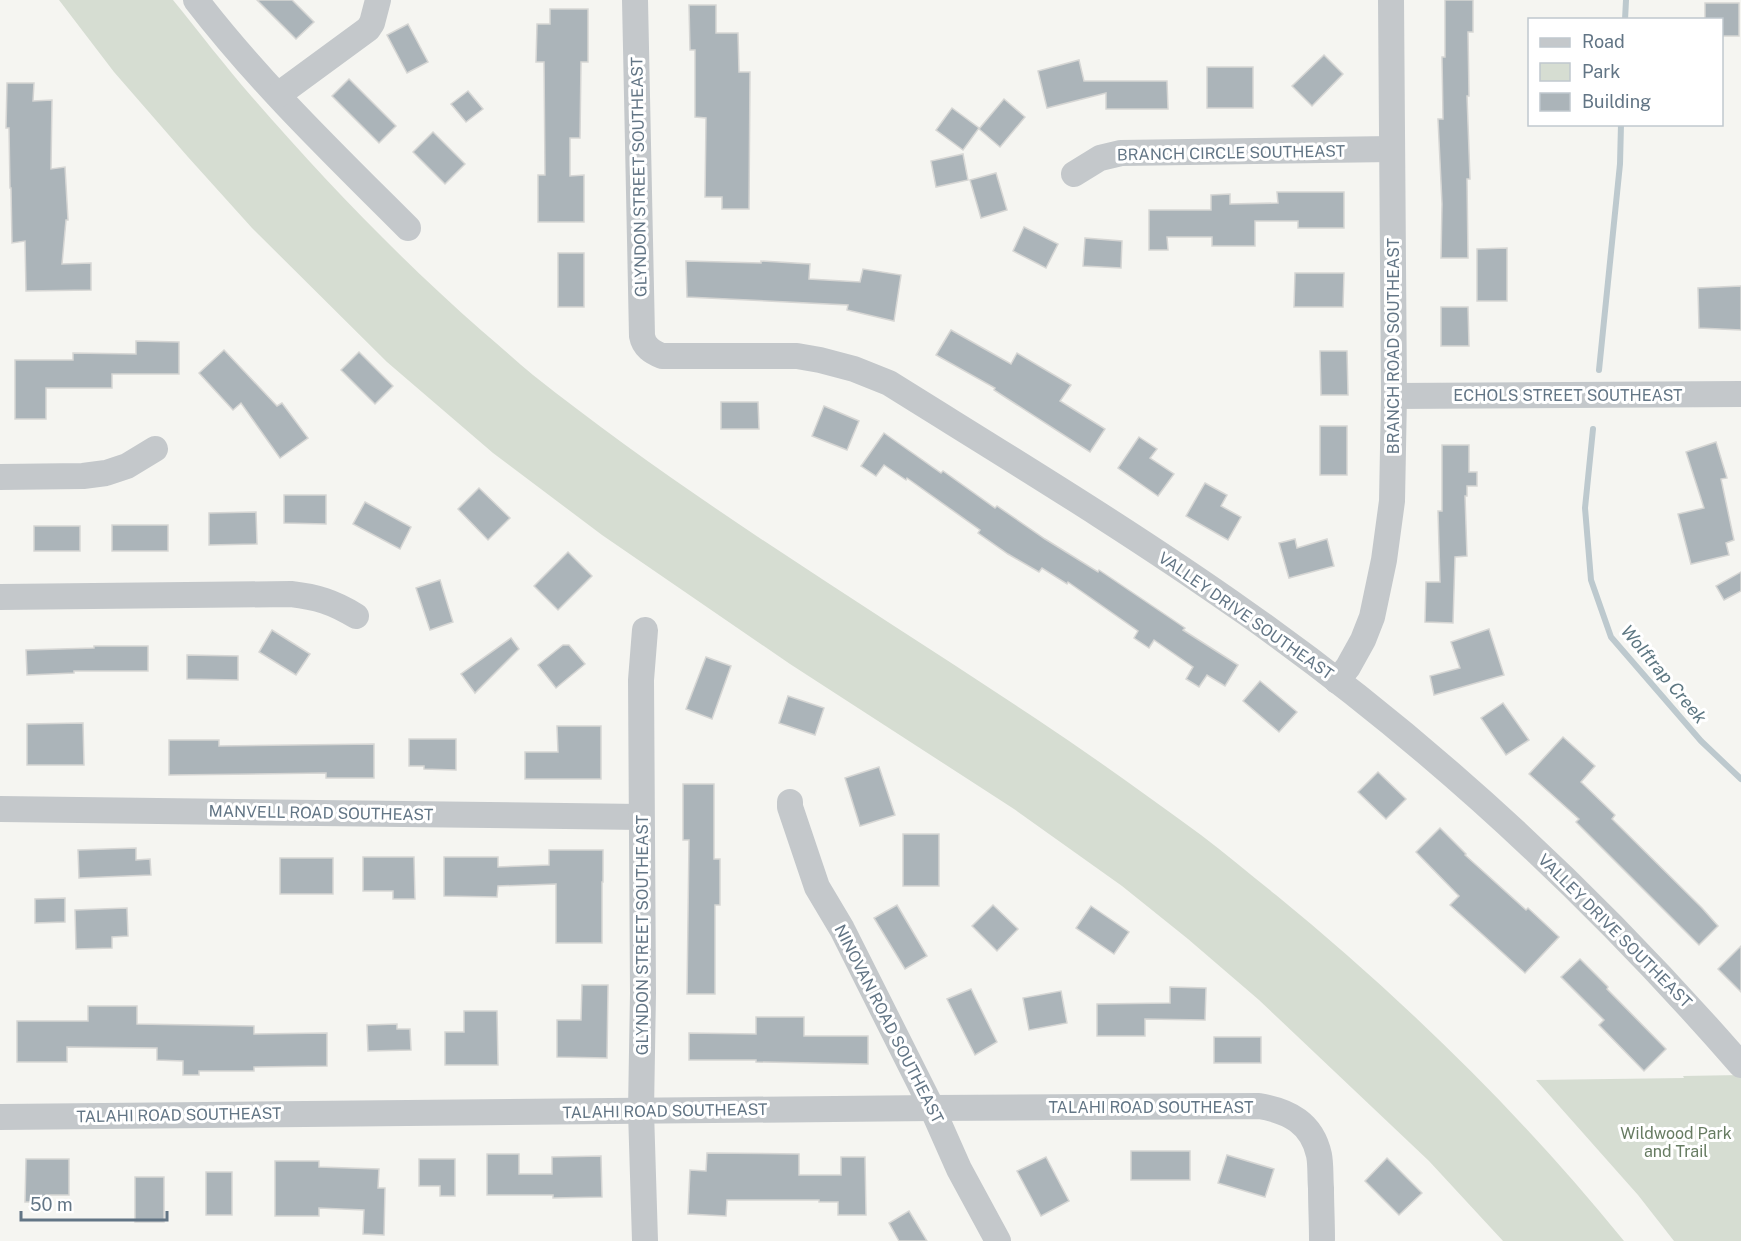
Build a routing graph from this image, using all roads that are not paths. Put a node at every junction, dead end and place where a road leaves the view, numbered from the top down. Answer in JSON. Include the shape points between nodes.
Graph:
{"nodes":[{"id":1,"x":196,"y":0,"type":"edge"},
{"id":2,"x":378,"y":0,"type":"edge"},
{"id":3,"x":635,"y":0,"type":"edge"},
{"id":4,"x":1390,"y":0,"type":"edge"},
{"id":5,"x":278,"y":95,"type":"junction"},
{"id":6,"x":1392,"y":149,"type":"junction"},
{"id":7,"x":1074,"y":174,"type":"dead end"},
{"id":8,"x":408,"y":228,"type":"dead end"},
{"id":9,"x":651,"y":352,"type":"joint"},
{"id":10,"x":1741,"y":394,"type":"edge"},
{"id":11,"x":1394,"y":396,"type":"junction"},
{"id":12,"x":155,"y":449,"type":"dead end"},
{"id":13,"x":0,"y":477,"type":"edge"},
{"id":14,"x":0,"y":597,"type":"edge"},
{"id":15,"x":356,"y":616,"type":"dead end"},
{"id":16,"x":645,"y":630,"type":"dead end"},
{"id":17,"x":1337,"y":681,"type":"junction"},
{"id":18,"x":790,"y":802,"type":"dead end"},
{"id":19,"x":0,"y":809,"type":"edge"},
{"id":20,"x":641,"y":817,"type":"junction"},
{"id":21,"x":1741,"y":1065,"type":"edge"},
{"id":22,"x":932,"y":1108,"type":"junction"},
{"id":23,"x":641,"y":1111,"type":"junction"},
{"id":24,"x":0,"y":1117,"type":"edge"},
{"id":25,"x":1322,"y":1239,"type":"dead end"},
{"id":26,"x":645,"y":1241,"type":"edge"},
{"id":27,"x":998,"y":1241,"type":"edge"}],
"edges":[{"from":1,"to":5,"type":"street"},
{"from":2,"to":5,"type":"street","via":[[368,29]]},
{"from":3,"to":9,"type":"street","name":"GLYNDON STREET SOUTHEAST","via":[[642,336]]},
{"from":4,"to":6,"type":"street","name":"BRANCH ROAD SOUTHEAST"},
{"from":5,"to":8,"type":"street"},
{"from":6,"to":7,"type":"street","name":"BRANCH CIRCLE SOUTHEAST","via":[[1121,153],[1100,158]]},
{"from":6,"to":11,"type":"street","name":"BRANCH ROAD SOUTHEAST"},
{"from":9,"to":17,"type":"street","name":"VALLEY DRIVE SOUTHEAST","via":[[662,356],[797,356],[854,369],[889,383],[1152,549]]},
{"from":10,"to":11,"type":"street","name":"ECHOLS STREET SOUTHEAST"},
{"from":11,"to":17,"type":"street","name":"BRANCH ROAD SOUTHEAST","via":[[1392,501],[1384,560],[1372,617],[1363,640]]},
{"from":12,"to":13,"type":"street","via":[[106,473]]},
{"from":14,"to":15,"type":"street","via":[[291,594],[314,596]]},
{"from":16,"to":20,"type":"street","name":"GLYNDON STREET SOUTHEAST","via":[[640,681]]},
{"from":17,"to":21,"type":"street","name":"VALLEY DRIVE SOUTHEAST","via":[[1456,778],[1540,854],[1626,939]]},
{"from":18,"to":22,"type":"street","name":"NINOVAN ROAD SOUTHEAST","via":[[818,887]]},
{"from":19,"to":20,"type":"street","name":"MANVELL ROAD SOUTHEAST"},
{"from":20,"to":23,"type":"street","name":"GLYNDON STREET SOUTHEAST"},
{"from":22,"to":23,"type":"street","name":"TALAHI ROAD SOUTHEAST"},
{"from":22,"to":25,"type":"street","name":"TALAHI ROAD SOUTHEAST","via":[[1259,1106],[1312,1121],[1320,1156]]},
{"from":22,"to":27,"type":"street","name":"NINOVAN ROAD SOUTHEAST"},
{"from":23,"to":24,"type":"street","name":"TALAHI ROAD SOUTHEAST"},
{"from":23,"to":26,"type":"street","name":"GLYNDON STREET SOUTHEAST"}]}
